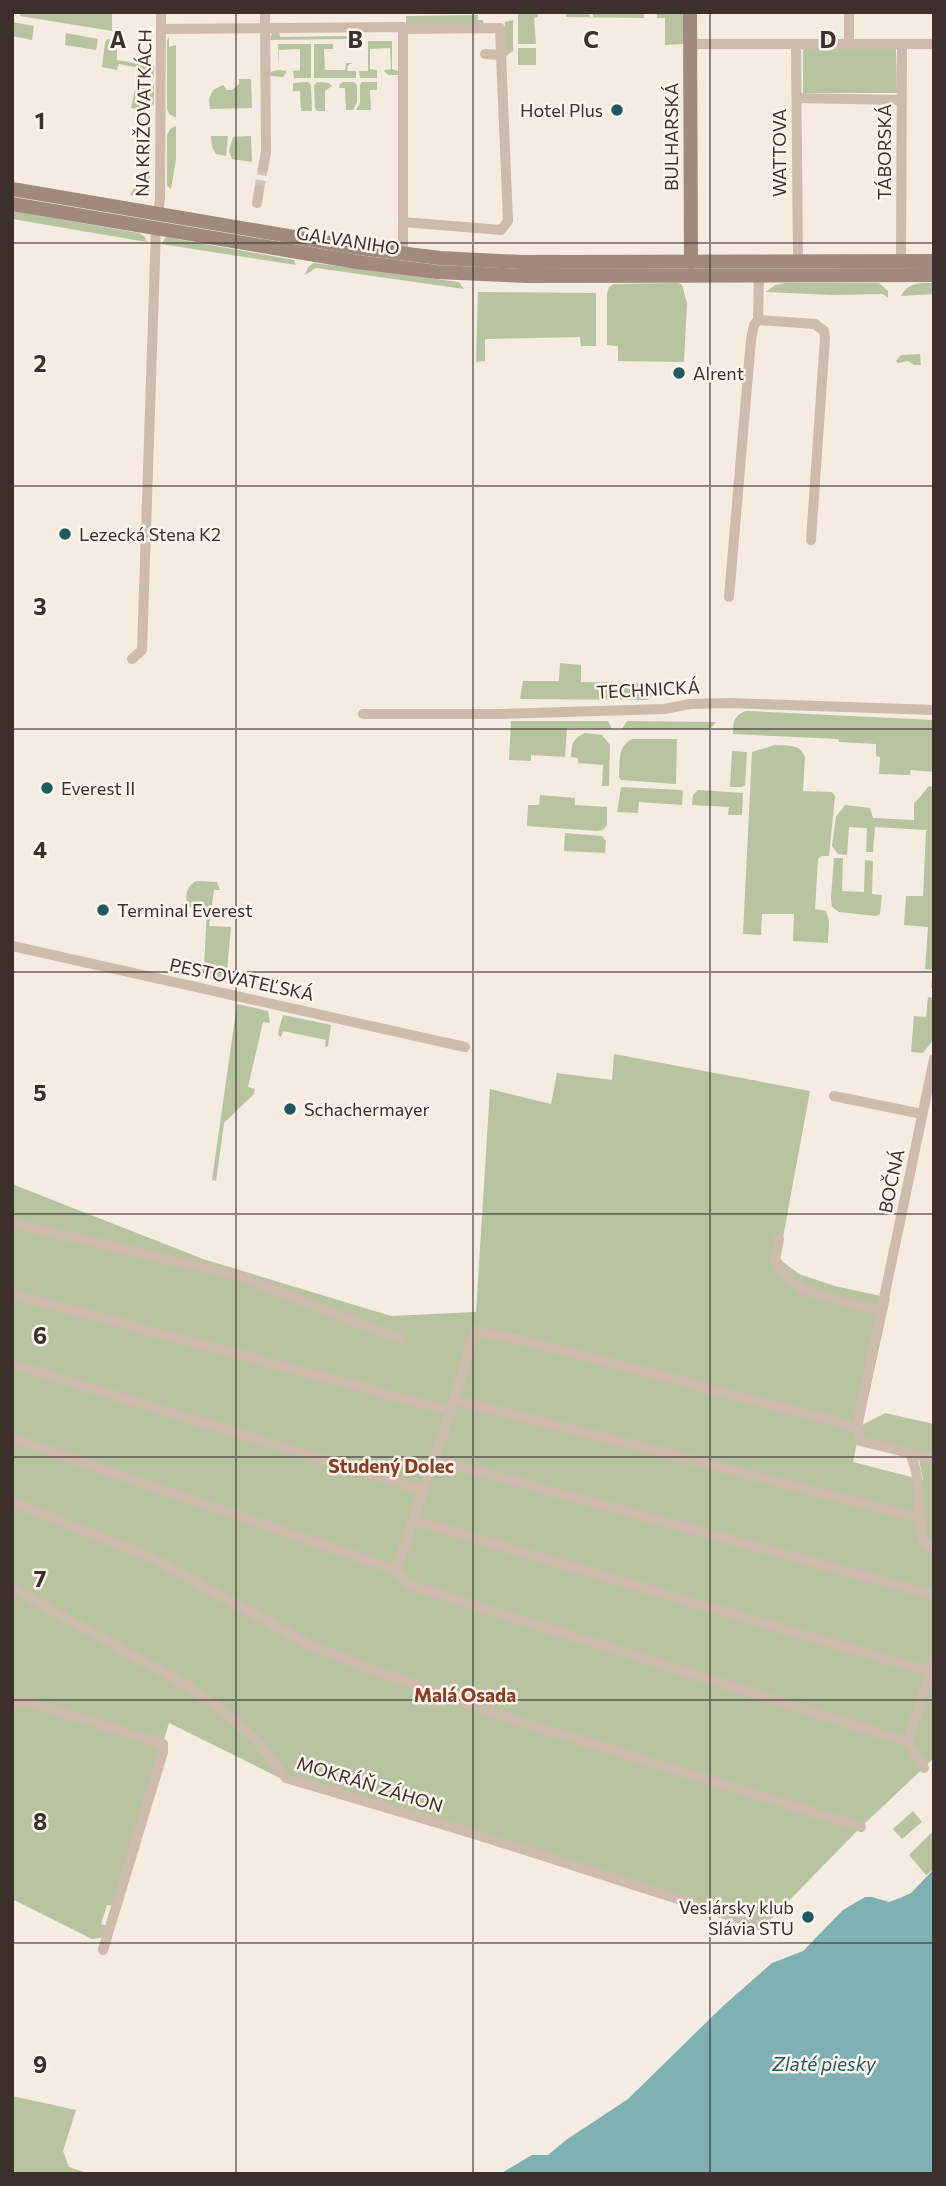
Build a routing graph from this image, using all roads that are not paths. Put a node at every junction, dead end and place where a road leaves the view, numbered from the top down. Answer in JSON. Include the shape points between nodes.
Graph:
{"nodes":[{"id":1,"x":161,"y":12,"type":"edge"},
{"id":2,"x":265,"y":12,"type":"edge"},
{"id":3,"x":690,"y":12,"type":"edge"},
{"id":4,"x":849,"y":12,"type":"edge"},
{"id":5,"x":265,"y":28,"type":"junction"},
{"id":6,"x":403,"y":28,"type":"junction"},
{"id":7,"x":161,"y":29,"type":"junction"},
{"id":8,"x":690,"y":44,"type":"junction"},
{"id":9,"x":796,"y":44,"type":"junction"},
{"id":10,"x":849,"y":44,"type":"junction"},
{"id":11,"x":902,"y":44,"type":"junction"},
{"id":12,"x":934,"y":44,"type":"edge"},
{"id":13,"x":485,"y":54,"type":"dead end"},
{"id":14,"x":501,"y":55,"type":"junction"},
{"id":15,"x":796,"y":98,"type":"junction"},
{"id":16,"x":901,"y":100,"type":"junction"},
{"id":17,"x":492,"y":119,"type":"dead end"},
{"id":18,"x":505,"y":119,"type":"junction"},
{"id":19,"x":263,"y":168,"type":"tunnel mouth"},
{"id":20,"x":12,"y":189,"type":"edge"},
{"id":21,"x":259,"y":190,"type":"tunnel mouth"},
{"id":22,"x":257,"y":203,"type":"dead end"},
{"id":23,"x":12,"y":204,"type":"edge"},
{"id":24,"x":157,"y":221,"type":"junction"},
{"id":25,"x":403,"y":222,"type":"junction"},
{"id":26,"x":403,"y":254,"type":"junction"},
{"id":27,"x":798,"y":261,"type":"junction"},
{"id":28,"x":901,"y":261,"type":"junction"},
{"id":29,"x":934,"y":261,"type":"edge"},
{"id":30,"x":691,"y":262,"type":"junction"},
{"id":31,"x":760,"y":275,"type":"junction"},
{"id":32,"x":934,"y":275,"type":"edge"},
{"id":33,"x":680,"y":276,"type":"junction"},
{"id":34,"x":758,"y":320,"type":"junction"},
{"id":35,"x":811,"y":540,"type":"dead end"},
{"id":36,"x":729,"y":597,"type":"dead end"},
{"id":37,"x":132,"y":659,"type":"dead end"},
{"id":38,"x":934,"y":710,"type":"edge"},
{"id":39,"x":363,"y":714,"type":"dead end"},
{"id":40,"x":12,"y":946,"type":"edge"},
{"id":41,"x":465,"y":1047,"type":"dead end"},
{"id":42,"x":934,"y":1059,"type":"edge"},
{"id":43,"x":834,"y":1096,"type":"dead end"},
{"id":44,"x":922,"y":1114,"type":"junction"},
{"id":45,"x":12,"y":1223,"type":"edge"},
{"id":46,"x":779,"y":1239,"type":"dead end"},
{"id":47,"x":12,"y":1294,"type":"edge"},
{"id":48,"x":880,"y":1311,"type":"junction"},
{"id":49,"x":400,"y":1339,"type":"dead end"},
{"id":50,"x":12,"y":1364,"type":"edge"},
{"id":51,"x":452,"y":1405,"type":"junction"},
{"id":52,"x":857,"y":1427,"type":"junction"},
{"id":53,"x":12,"y":1438,"type":"edge"},
{"id":54,"x":910,"y":1454,"type":"junction"},
{"id":55,"x":434,"y":1459,"type":"junction"},
{"id":56,"x":934,"y":1460,"type":"edge"},
{"id":57,"x":423,"y":1490,"type":"junction"},
{"id":58,"x":12,"y":1502,"type":"edge"},
{"id":59,"x":918,"y":1517,"type":"junction"},
{"id":60,"x":413,"y":1520,"type":"junction"},
{"id":61,"x":934,"y":1551,"type":"edge"},
{"id":62,"x":396,"y":1570,"type":"junction"},
{"id":63,"x":12,"y":1588,"type":"edge"},
{"id":64,"x":934,"y":1595,"type":"edge"},
{"id":65,"x":932,"y":1666,"type":"edge"},
{"id":66,"x":12,"y":1704,"type":"edge"},
{"id":67,"x":908,"y":1742,"type":"junction"},
{"id":68,"x":924,"y":1768,"type":"dead end"},
{"id":69,"x":861,"y":1826,"type":"dead end"},
{"id":70,"x":765,"y":1927,"type":"dead end"},
{"id":71,"x":103,"y":1950,"type":"dead end"}],
"edges":[{"from":1,"to":7,"type":"street","name":"NA KRIŽOVATKÁCH"},
{"from":2,"to":5,"type":"street"},
{"from":3,"to":8,"type":"main road","name":"BULHARSKÁ"},
{"from":4,"to":10,"type":"street"},
{"from":5,"to":6,"type":"street"},
{"from":5,"to":7,"type":"street"},
{"from":5,"to":19,"type":"street"},
{"from":6,"to":14,"type":"street","via":[[500,28]]},
{"from":6,"to":25,"type":"street","name":"GALVANIHO"},
{"from":7,"to":24,"type":"street","name":"NA KRIŽOVATKÁCH"},
{"from":8,"to":9,"type":"street"},
{"from":8,"to":30,"type":"main road","name":"BULHARSKÁ"},
{"from":9,"to":10,"type":"street"},
{"from":9,"to":15,"type":"street","name":"WATTOVA"},
{"from":10,"to":11,"type":"street"},
{"from":11,"to":12,"type":"street"},
{"from":11,"to":16,"type":"street","name":"TÁBORSKÁ"},
{"from":13,"to":14,"type":"street"},
{"from":14,"to":18,"type":"street"},
{"from":15,"to":16,"type":"street"},
{"from":15,"to":27,"type":"street","name":"WATTOVA"},
{"from":16,"to":28,"type":"street","name":"TÁBORSKÁ"},
{"from":17,"to":18,"type":"street"},
{"from":18,"to":25,"type":"street","via":[[508,221],[501,230]]},
{"from":20,"to":24,"type":"main road","name":"GALVANIHO"},
{"from":21,"to":22,"type":"street"},
{"from":23,"to":24,"type":"main road","name":"GALVANIHO"},
{"from":24,"to":26,"type":"main road","name":"GALVANIHO"},
{"from":24,"to":33,"type":"main road","name":"GALVANIHO","via":[[357,262],[437,272]]},
{"from":24,"to":37,"type":"street","name":"NA KRIŽOVATKÁCH","via":[[142,650]]},
{"from":25,"to":26,"type":"street","name":"GALVANIHO"},
{"from":26,"to":30,"type":"main road","name":"GALVANIHO","via":[[494,261]]},
{"from":27,"to":28,"type":"main road","name":"GALVANIHO"},
{"from":27,"to":30,"type":"main road","name":"GALVANIHO"},
{"from":28,"to":29,"type":"main road","name":"GALVANIHO"},
{"from":30,"to":33,"type":"main road"},
{"from":31,"to":32,"type":"main road","name":"GALVANIHO"},
{"from":31,"to":33,"type":"main road","name":"GALVANIHO"},
{"from":31,"to":34,"type":"street"},
{"from":34,"to":35,"type":"street","via":[[815,324],[824,331]]},
{"from":34,"to":36,"type":"street","via":[[751,340]]},
{"from":38,"to":39,"type":"street","name":"TECHNICKÁ","via":[[729,703],[498,714]]},
{"from":40,"to":41,"type":"street","name":"PESTOVATEĽSKÁ"},
{"from":42,"to":44,"type":"street","name":"BOČNÁ"},
{"from":43,"to":44,"type":"street"},
{"from":44,"to":48,"type":"street","name":"BOČNÁ"},
{"from":45,"to":49,"type":"street","via":[[239,1276]]},
{"from":46,"to":48,"type":"street","via":[[775,1259],[796,1285]]},
{"from":47,"to":51,"type":"street"},
{"from":48,"to":52,"type":"street","name":"BOČNÁ"},
{"from":50,"to":57,"type":"street"},
{"from":51,"to":52,"type":"street","via":[[475,1331]]},
{"from":51,"to":55,"type":"street"},
{"from":51,"to":59,"type":"street"},
{"from":52,"to":54,"type":"street","name":"BOČNÁ","via":[[860,1441]]},
{"from":53,"to":62,"type":"street"},
{"from":54,"to":56,"type":"street"},
{"from":54,"to":59,"type":"street","via":[[917,1468]]},
{"from":55,"to":57,"type":"street"},
{"from":55,"to":64,"type":"street"},
{"from":57,"to":60,"type":"street"},
{"from":58,"to":69,"type":"street","via":[[152,1558],[310,1645],[502,1716]]},
{"from":59,"to":61,"type":"street","via":[[922,1541]]},
{"from":60,"to":62,"type":"street"},
{"from":60,"to":65,"type":"street"},
{"from":62,"to":67,"type":"street","via":[[407,1584]]},
{"from":63,"to":70,"type":"street","name":"MOKRÁŇ ZÁHON","via":[[186,1685],[255,1740],[286,1778]]},
{"from":65,"to":67,"type":"street"},
{"from":66,"to":71,"type":"street","via":[[22,1700],[163,1744]]},
{"from":67,"to":68,"type":"street"}]}
